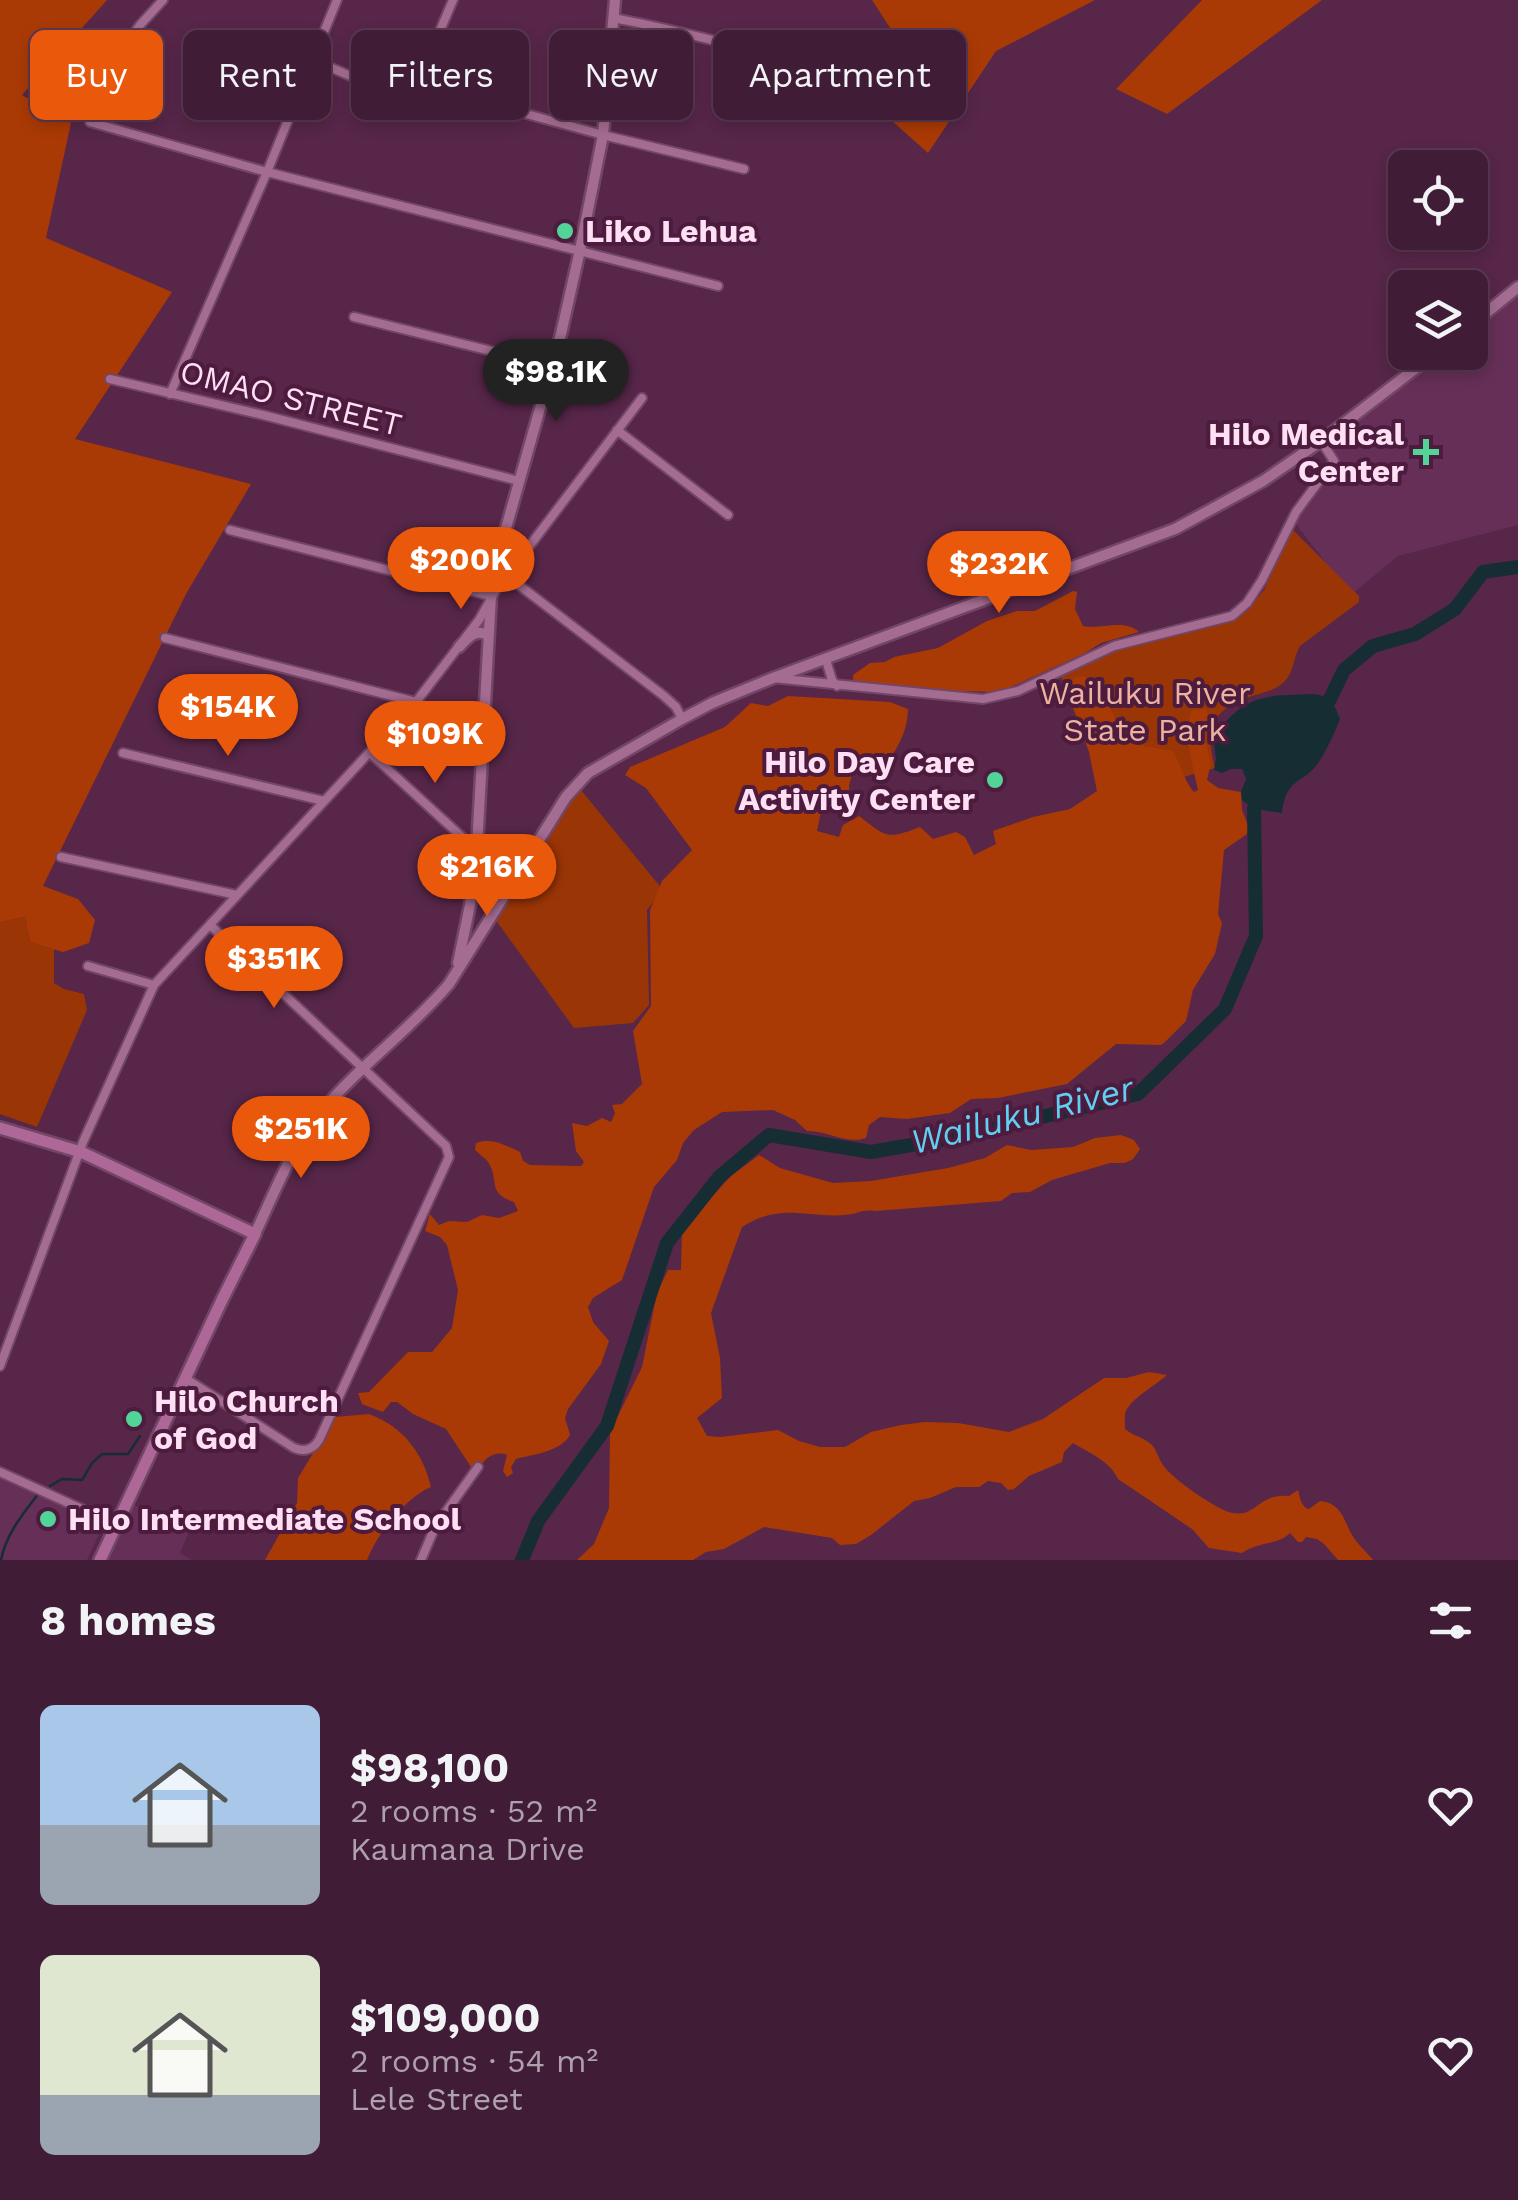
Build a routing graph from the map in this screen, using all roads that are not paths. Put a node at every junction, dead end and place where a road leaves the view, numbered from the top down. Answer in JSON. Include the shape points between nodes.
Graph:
{"nodes":[{"id":1,"x":163,"y":0,"type":"edge"},
{"id":2,"x":337,"y":0,"type":"edge"},
{"id":3,"x":453,"y":0,"type":"edge"},
{"id":4,"x":615,"y":0,"type":"edge"},
{"id":5,"x":613,"y":18,"type":"junction"},
{"id":6,"x":325,"y":30,"type":"edge"},
{"id":7,"x":713,"y":40,"type":"edge"},
{"id":8,"x":331,"y":68,"type":"edge"},
{"id":9,"x":529,"y":115,"type":"edge"},
{"id":10,"x":288,"y":120,"type":"edge"},
{"id":11,"x":603,"y":135,"type":"junction"},
{"id":12,"x":744,"y":169,"type":"dead end"},
{"id":13,"x":266,"y":172,"type":"junction"},
{"id":14,"x":580,"y":250,"type":"junction"},
{"id":15,"x":718,"y":286,"type":"dead end"},
{"id":16,"x":1518,"y":287,"type":"edge"},
{"id":17,"x":1488,"y":311,"type":"edge"},
{"id":18,"x":354,"y":317,"type":"dead end"},
{"id":19,"x":552,"y":366,"type":"junction"},
{"id":20,"x":1414,"y":370,"type":"edge"},
{"id":21,"x":110,"y":380,"type":"dead end"},
{"id":22,"x":170,"y":394,"type":"junction"},
{"id":23,"x":642,"y":398,"type":"dead end"},
{"id":24,"x":617,"y":430,"type":"junction"},
{"id":25,"x":1321,"y":441,"type":"junction"},
{"id":26,"x":518,"y":480,"type":"junction"},
{"id":27,"x":728,"y":515,"type":"dead end"},
{"id":28,"x":230,"y":530,"type":"dead end"},
{"id":29,"x":507,"y":576,"type":"junction"},
{"id":30,"x":491,"y":596,"type":"junction"},
{"id":31,"x":488,"y":634,"type":"junction"},
{"id":32,"x":165,"y":638,"type":"dead end"},
{"id":33,"x":459,"y":646,"type":"junction"},
{"id":34,"x":826,"y":660,"type":"junction"},
{"id":35,"x":772,"y":678,"type":"junction"},
{"id":36,"x":837,"y":686,"type":"junction"},
{"id":37,"x":416,"y":702,"type":"junction"},
{"id":38,"x":682,"y":719,"type":"junction"},
{"id":39,"x":123,"y":753,"type":"dead end"},
{"id":40,"x":370,"y":753,"type":"junction"},
{"id":41,"x":324,"y":801,"type":"junction"},
{"id":42,"x":535,"y":843,"type":"junction"},
{"id":43,"x":477,"y":847,"type":"junction"},
{"id":44,"x":61,"y":856,"type":"dead end"},
{"id":45,"x":237,"y":895,"type":"junction"},
{"id":46,"x":210,"y":925,"type":"junction"},
{"id":47,"x":88,"y":966,"type":"dead end"},
{"id":48,"x":452,"y":978,"type":"junction"},
{"id":49,"x":154,"y":985,"type":"junction"},
{"id":50,"x":363,"y":1068,"type":"junction"},
{"id":51,"x":0,"y":1128,"type":"edge"},
{"id":52,"x":80,"y":1152,"type":"junction"},
{"id":53,"x":256,"y":1234,"type":"junction"},
{"id":54,"x":0,"y":1366,"type":"edge"},
{"id":55,"x":185,"y":1378,"type":"junction"},
{"id":56,"x":478,"y":1467,"type":"dead end"},
{"id":57,"x":0,"y":1472,"type":"edge"},
{"id":58,"x":116,"y":1525,"type":"junction"},
{"id":59,"x":100,"y":1560,"type":"edge"},
{"id":60,"x":421,"y":1560,"type":"edge"}],
"edges":[{"from":1,"to":13,"type":"street","via":[[104,75],[90,122]]},
{"from":2,"to":6,"type":"street"},
{"from":3,"to":8,"type":"street","via":[[408,97]]},
{"from":4,"to":5,"type":"street"},
{"from":5,"to":7,"type":"street"},
{"from":5,"to":11,"type":"street"},
{"from":9,"to":11,"type":"street"},
{"from":10,"to":13,"type":"street"},
{"from":11,"to":12,"type":"street"},
{"from":11,"to":14,"type":"street"},
{"from":13,"to":14,"type":"street"},
{"from":13,"to":22,"type":"street"},
{"from":14,"to":15,"type":"street"},
{"from":14,"to":19,"type":"street"},
{"from":16,"to":17,"type":"street"},
{"from":18,"to":19,"type":"street"},
{"from":19,"to":26,"type":"street"},
{"from":20,"to":25,"type":"street"},
{"from":21,"to":22,"type":"street","name":"OMAO STREET"},
{"from":22,"to":26,"type":"street","name":"OMAO STREET"},
{"from":23,"to":24,"type":"street"},
{"from":24,"to":27,"type":"street"},
{"from":24,"to":29,"type":"street"},
{"from":25,"to":34,"type":"street","via":[[1176,529]]},
{"from":25,"to":36,"type":"street","via":[[1334,461],[1296,512],[1248,602],[1232,616],[1114,646],[1001,697],[968,700]]},
{"from":26,"to":30,"type":"street"},
{"from":28,"to":30,"type":"street"},
{"from":29,"to":30,"type":"street"},
{"from":29,"to":38,"type":"street","via":[[664,696]]},
{"from":30,"to":31,"type":"street"},
{"from":30,"to":33,"type":"street"},
{"from":31,"to":33,"type":"street","via":[[474,633]]},
{"from":31,"to":43,"type":"street"},
{"from":32,"to":37,"type":"street"},
{"from":33,"to":37,"type":"street"},
{"from":34,"to":35,"type":"street"},
{"from":34,"to":36,"type":"street"},
{"from":35,"to":36,"type":"street"},
{"from":35,"to":38,"type":"street"},
{"from":37,"to":40,"type":"street"},
{"from":38,"to":42,"type":"street","via":[[588,773]]},
{"from":39,"to":41,"type":"street"},
{"from":40,"to":41,"type":"street"},
{"from":40,"to":43,"type":"street"},
{"from":41,"to":45,"type":"street"},
{"from":42,"to":43,"type":"street","via":[[515,850]]},
{"from":42,"to":48,"type":"street"},
{"from":43,"to":48,"type":"street"},
{"from":44,"to":45,"type":"street"},
{"from":45,"to":46,"type":"street"},
{"from":46,"to":49,"type":"street"},
{"from":46,"to":50,"type":"street"},
{"from":47,"to":49,"type":"street"},
{"from":48,"to":50,"type":"street","via":[[426,1012]]},
{"from":49,"to":52,"type":"street"},
{"from":50,"to":53,"type":"street","via":[[291,1156]]},
{"from":50,"to":55,"type":"street","via":[[446,1146],[448,1160],[319,1440],[308,1450],[294,1448]]},
{"from":51,"to":52,"type":"main road"},
{"from":52,"to":53,"type":"main road"},
{"from":52,"to":54,"type":"street"},
{"from":53,"to":55,"type":"main road"},
{"from":55,"to":58,"type":"main road"},
{"from":56,"to":60,"type":"street","via":[[435,1527]]},
{"from":57,"to":58,"type":"street"},
{"from":58,"to":59,"type":"main road"}]}
